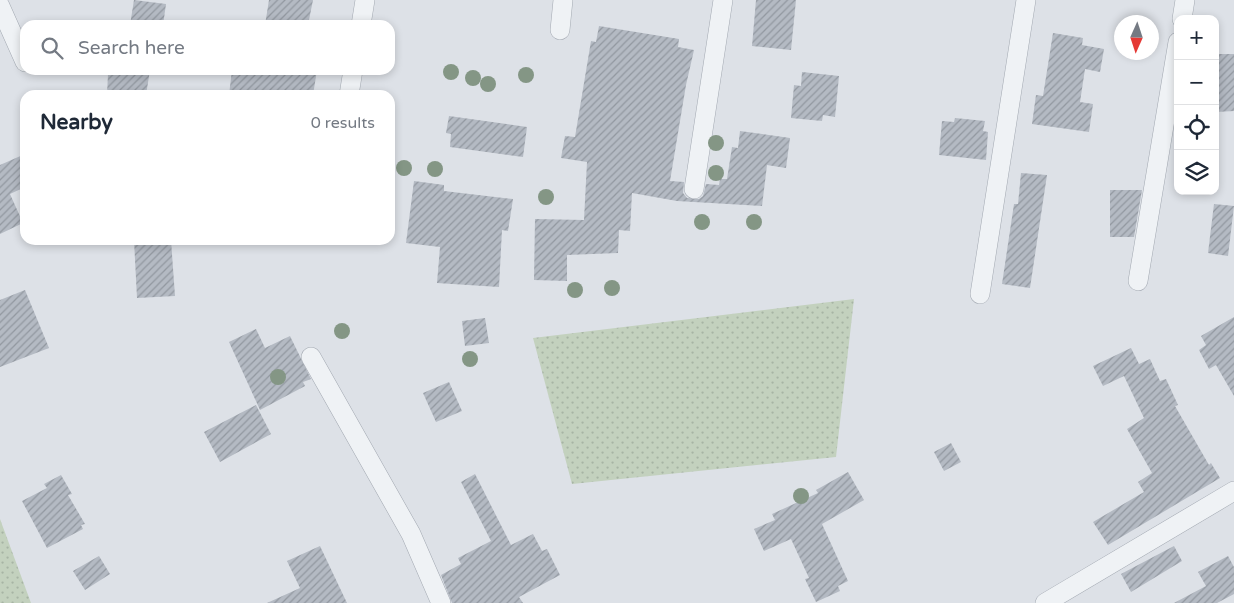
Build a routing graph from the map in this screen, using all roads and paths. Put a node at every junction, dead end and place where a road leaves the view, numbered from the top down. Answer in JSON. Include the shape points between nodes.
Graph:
{"nodes":[{"id":1,"x":365,"y":0,"type":"edge"},
{"id":2,"x":563,"y":0,"type":"edge"},
{"id":3,"x":723,"y":0,"type":"edge"},
{"id":4,"x":1026,"y":0,"type":"edge"},
{"id":5,"x":1185,"y":0,"type":"edge"},
{"id":6,"x":0,"y":6,"type":"edge"},
{"id":7,"x":1183,"y":15,"type":"edge"},
{"id":8,"x":362,"y":20,"type":"edge"},
{"id":9,"x":560,"y":30,"type":"dead end"},
{"id":10,"x":20,"y":51,"type":"edge"},
{"id":11,"x":1175,"y":60,"type":"edge"},
{"id":12,"x":352,"y":75,"type":"edge"},
{"id":13,"x":350,"y":90,"type":"edge"},
{"id":14,"x":694,"y":189,"type":"dead end"},
{"id":15,"x":1138,"y":281,"type":"dead end"},
{"id":16,"x":980,"y":294,"type":"dead end"},
{"id":17,"x":311,"y":357,"type":"dead end"},
{"id":18,"x":1233,"y":496,"type":"edge"},
{"id":19,"x":442,"y":603,"type":"edge"},
{"id":20,"x":1045,"y":603,"type":"edge"}],
"edges":[{"from":1,"to":8,"type":"street"},
{"from":2,"to":9,"type":"street"},
{"from":3,"to":14,"type":"street"},
{"from":4,"to":16,"type":"street"},
{"from":5,"to":7,"type":"street"},
{"from":6,"to":10,"type":"street"},
{"from":11,"to":15,"type":"street"},
{"from":12,"to":13,"type":"street"},
{"from":17,"to":19,"type":"street","via":[[411,534]]},
{"from":18,"to":20,"type":"street"}]}
